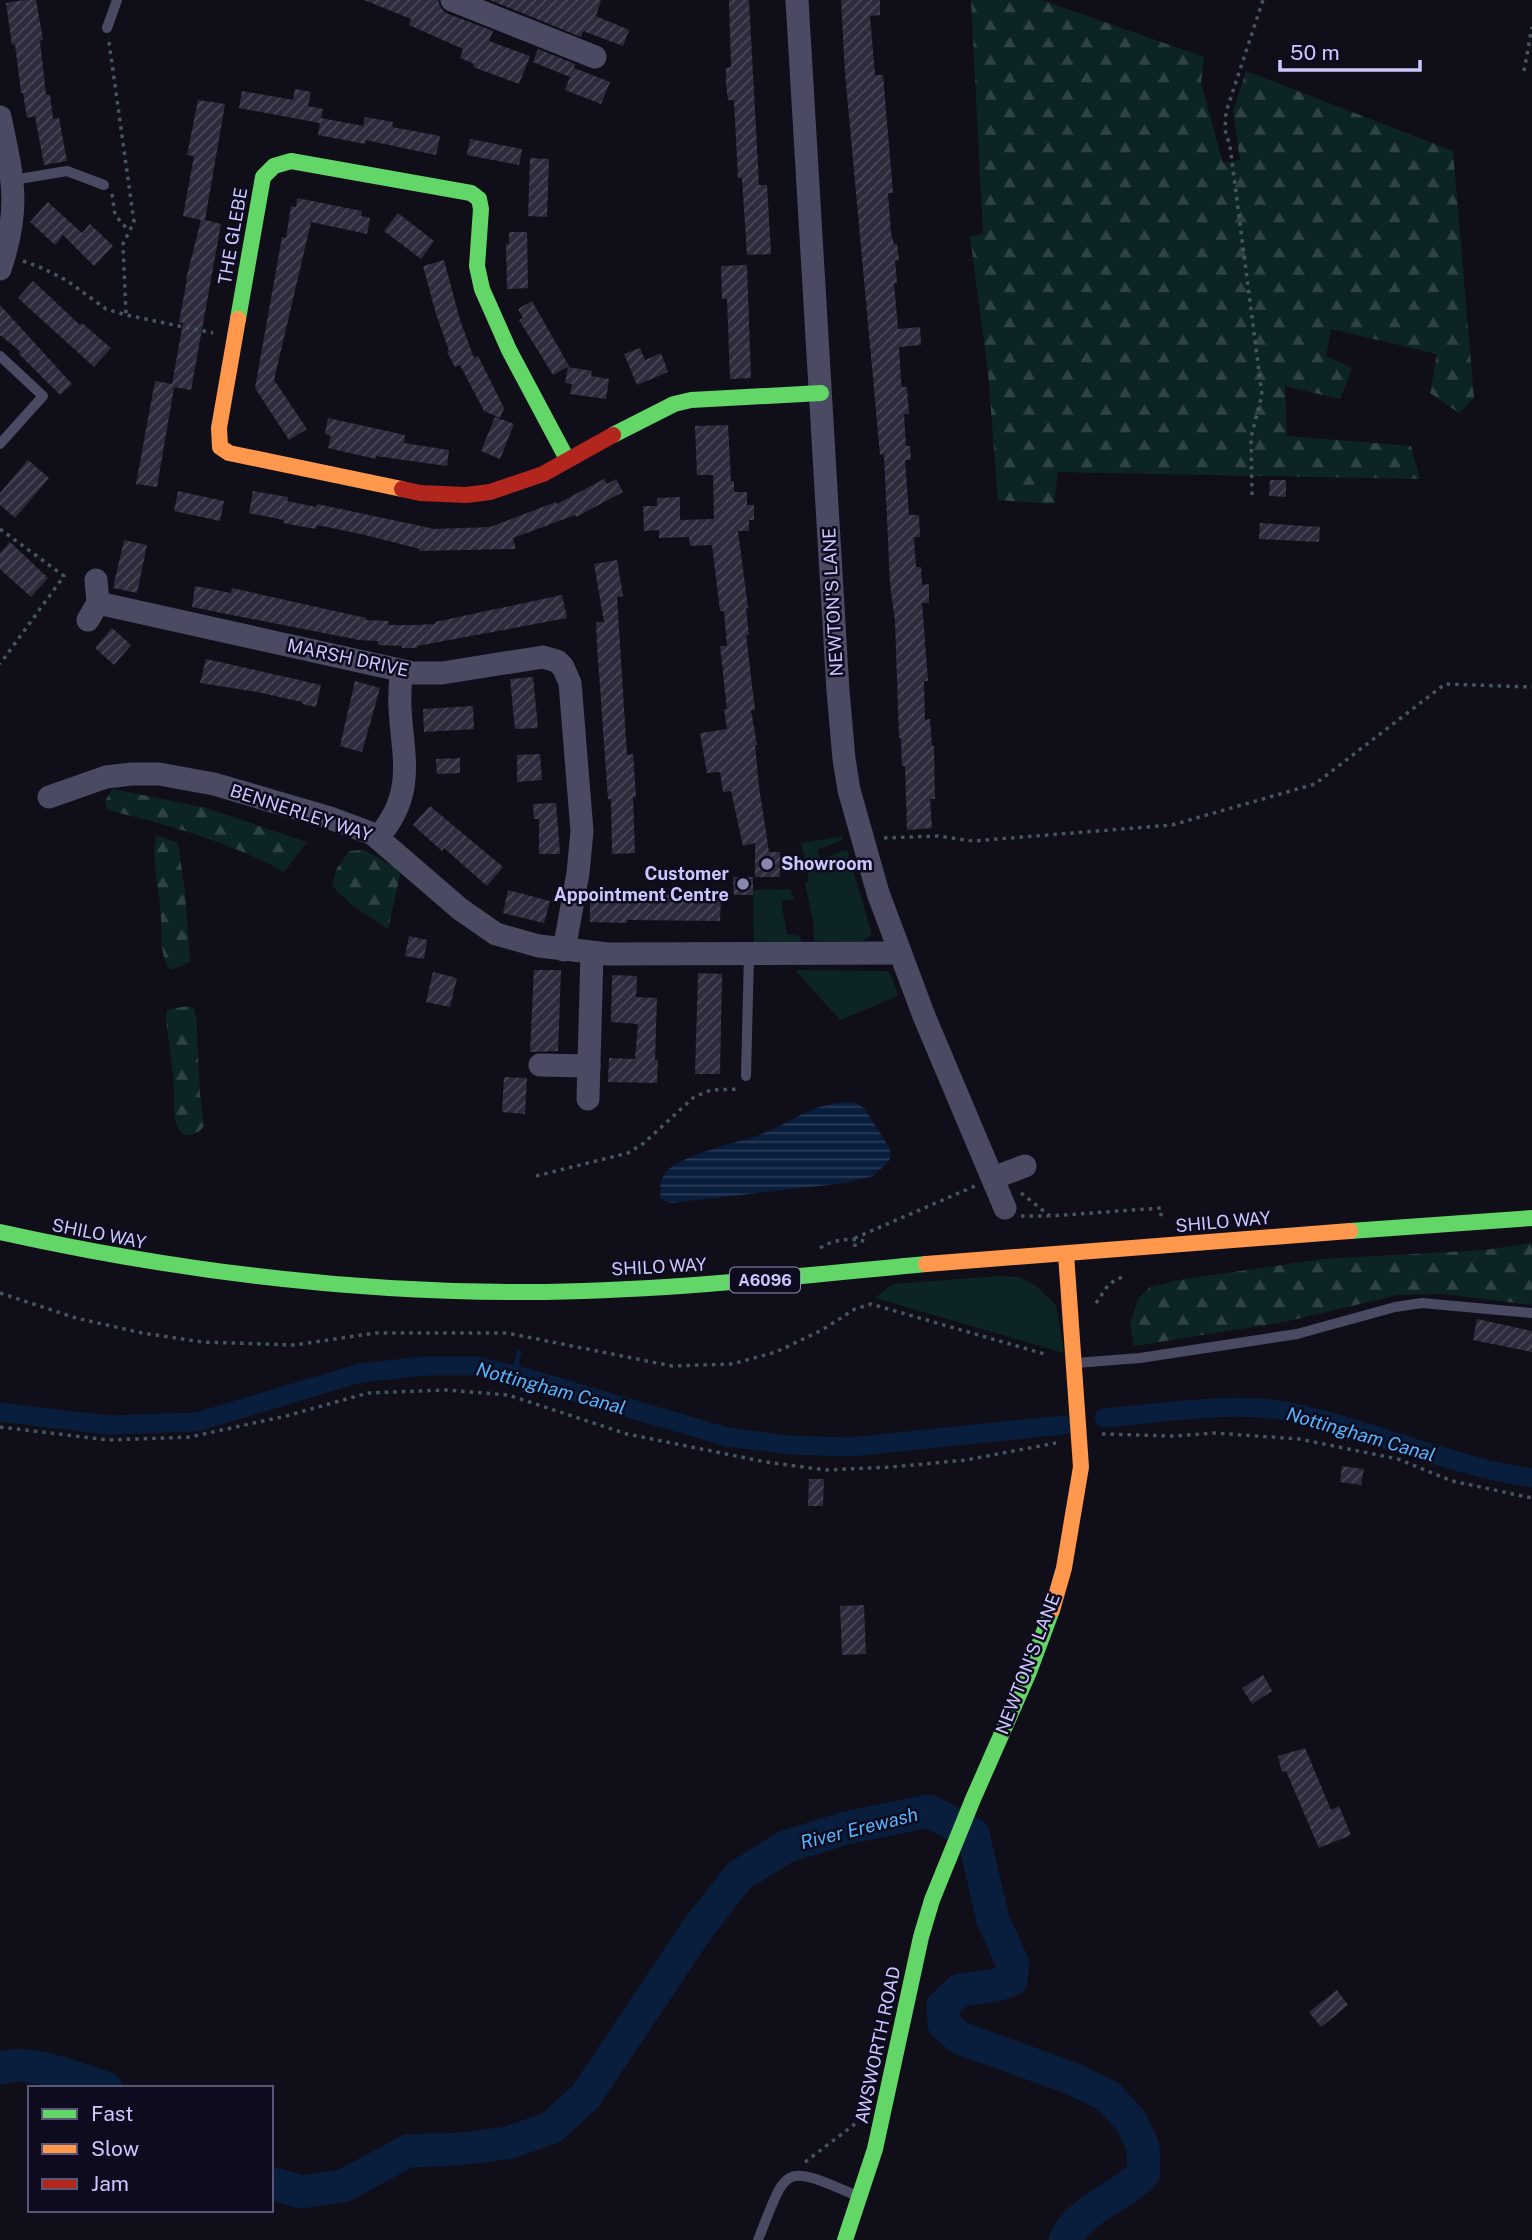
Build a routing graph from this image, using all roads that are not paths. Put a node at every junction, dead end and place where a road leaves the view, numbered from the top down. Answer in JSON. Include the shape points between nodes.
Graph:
{"nodes":[{"id":1,"x":117,"y":0,"type":"edge"},
{"id":2,"x":452,"y":0,"type":"edge"},
{"id":3,"x":797,"y":0,"type":"edge"},
{"id":4,"x":107,"y":28,"type":"road end"},
{"id":5,"x":595,"y":57,"type":"dead end"},
{"id":6,"x":0,"y":117,"type":"edge"},
{"id":7,"x":13,"y":180,"type":"junction"},
{"id":8,"x":104,"y":186,"type":"road end"},
{"id":9,"x":2,"y":262,"type":"edge"},
{"id":10,"x":0,"y":356,"type":"edge"},
{"id":11,"x":821,"y":393,"type":"junction"},
{"id":12,"x":0,"y":444,"type":"edge"},
{"id":13,"x":567,"y":459,"type":"junction"},
{"id":14,"x":94,"y":601,"type":"dead end"},
{"id":15,"x":402,"y":671,"type":"junction"},
{"id":16,"x":48,"y":797,"type":"dead end"},
{"id":17,"x":378,"y":837,"type":"junction"},
{"id":18,"x":564,"y":950,"type":"junction"},
{"id":19,"x":592,"y":953,"type":"junction"},
{"id":20,"x":900,"y":953,"type":"junction"},
{"id":21,"x":749,"y":954,"type":"junction"},
{"id":22,"x":540,"y":1065,"type":"dead end"},
{"id":23,"x":589,"y":1066,"type":"junction"},
{"id":24,"x":746,"y":1076,"type":"dead end"},
{"id":25,"x":587,"y":1099,"type":"dead end"},
{"id":26,"x":1025,"y":1166,"type":"dead end"},
{"id":27,"x":1532,"y":1219,"type":"edge"},
{"id":28,"x":0,"y":1232,"type":"edge"},
{"id":29,"x":1066,"y":1254,"type":"junction"},
{"id":30,"x":1532,"y":1312,"type":"edge"},
{"id":31,"x":1074,"y":1363,"type":"junction"},
{"id":32,"x":965,"y":1818,"type":"joint"},
{"id":33,"x":860,"y":2197,"type":"junction"},
{"id":34,"x":758,"y":2240,"type":"edge"},
{"id":35,"x":845,"y":2240,"type":"edge"}],
"edges":[{"from":1,"to":4,"type":"lane"},
{"from":2,"to":5,"type":"street"},
{"from":3,"to":11,"type":"street","name":"NEWTON'S LANE"},
{"from":6,"to":7,"type":"street"},
{"from":7,"to":8,"type":"lane","via":[[67,172]]},
{"from":7,"to":9,"type":"street","via":[[14,206]]},
{"from":10,"to":12,"type":"lane","via":[[43,396]]},
{"from":11,"to":13,"type":"street","name":"THE GLEBE","via":[[674,404]]},
{"from":11,"to":20,"type":"street","name":"NEWTON'S LANE","via":[[844,759],[861,838]]},
{"from":13,"to":13,"type":"street","name":"THE GLEBE","via":[[542,474],[490,492],[444,495],[229,453],[220,447],[263,177],[274,165],[290,161],[471,193],[479,199],[477,267],[487,304]]},
{"from":14,"to":15,"type":"street","name":"MARSH DRIVE"},
{"from":15,"to":17,"type":"street","via":[[404,791],[393,819]]},
{"from":15,"to":18,"type":"street","name":"MARSH DRIVE","via":[[442,673],[538,657],[556,661],[568,674],[582,831]]},
{"from":16,"to":17,"type":"street","name":"BENNERLEY WAY","via":[[106,777],[159,774],[250,794]]},
{"from":17,"to":18,"type":"street","name":"BENNERLEY WAY","via":[[490,931]]},
{"from":18,"to":19,"type":"street","name":"BENNERLEY WAY"},
{"from":19,"to":21,"type":"street","name":"BENNERLEY WAY"},
{"from":19,"to":23,"type":"street"},
{"from":20,"to":21,"type":"street","name":"BENNERLEY WAY"},
{"from":20,"to":26,"type":"street","name":"NEWTON'S LANE","via":[[999,1193]]},
{"from":21,"to":24,"type":"lane"},
{"from":22,"to":23,"type":"street"},
{"from":23,"to":25,"type":"street"},
{"from":27,"to":29,"type":"street","name":"SHILO WAY","number":"A6096"},
{"from":28,"to":29,"type":"street","name":"SHILO WAY","number":"A6096","via":[[136,1262],[385,1289],[549,1292],[713,1284]]},
{"from":29,"to":31,"type":"street","name":"NEWTON'S LANE"},
{"from":30,"to":31,"type":"lane","via":[[1422,1303],[1297,1334],[1140,1358]]},
{"from":31,"to":32,"type":"street","name":"NEWTON'S LANE","via":[[1081,1466],[1064,1568],[1029,1672]]},
{"from":32,"to":33,"type":"street","name":"AWSWORTH ROAD","via":[[921,1937],[891,2082]]},
{"from":33,"to":34,"type":"lane","via":[[811,2176],[786,2178]]},
{"from":33,"to":35,"type":"street","name":"AWSWORTH ROAD"}]}
